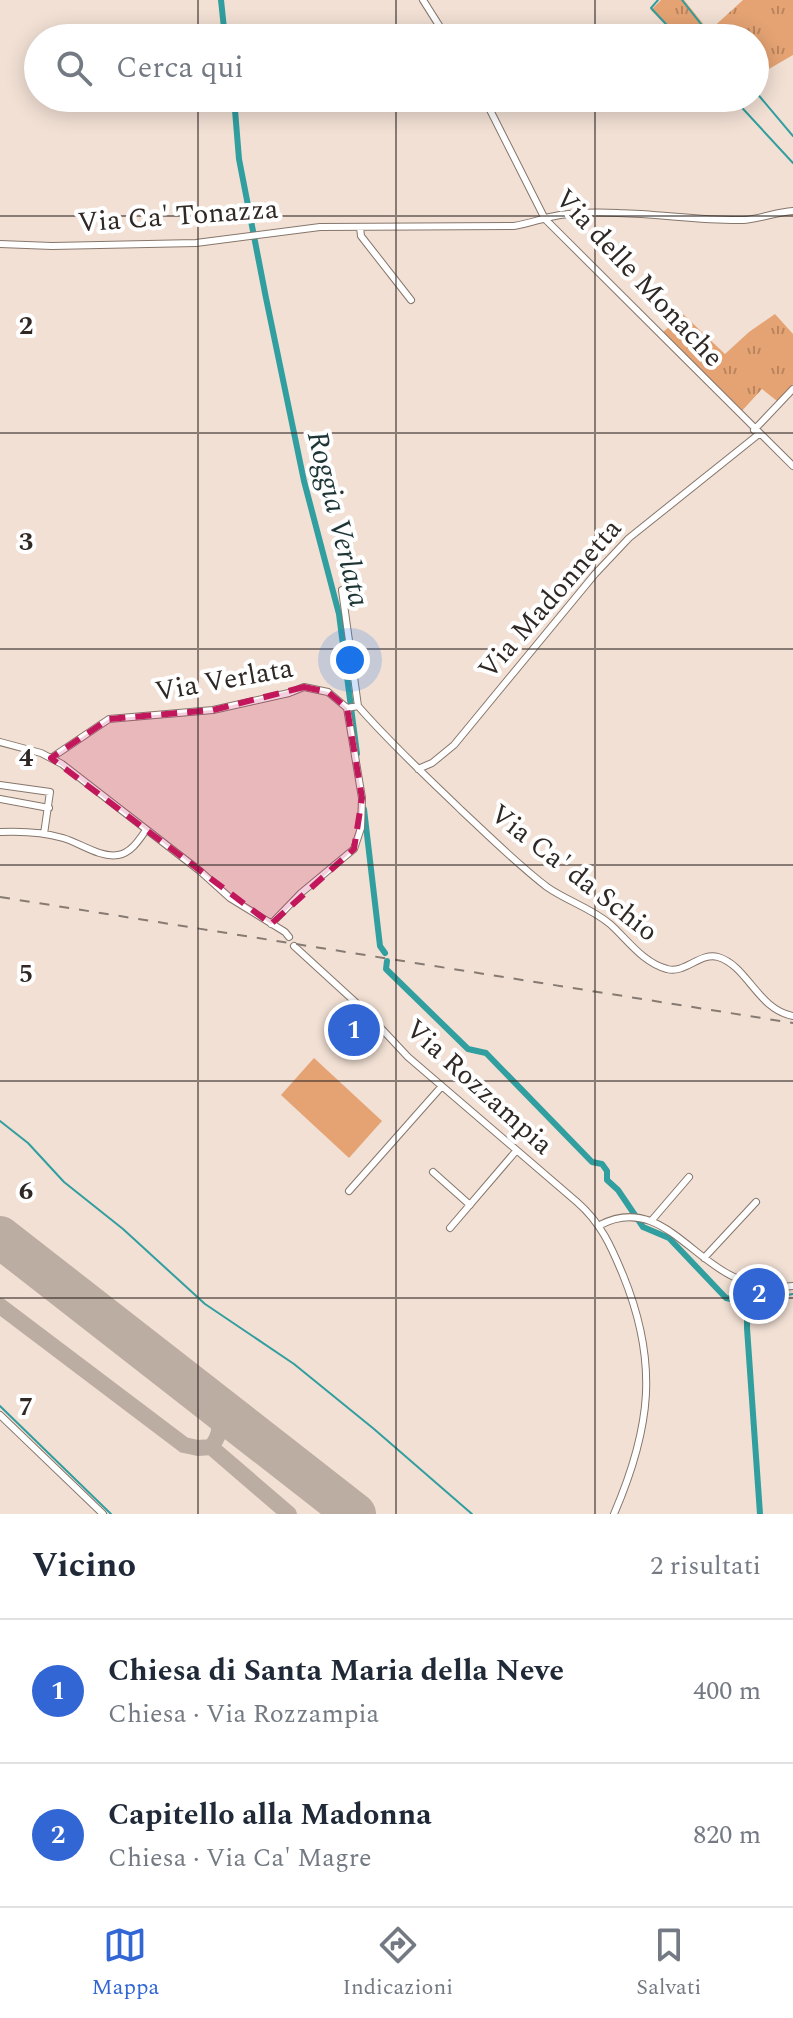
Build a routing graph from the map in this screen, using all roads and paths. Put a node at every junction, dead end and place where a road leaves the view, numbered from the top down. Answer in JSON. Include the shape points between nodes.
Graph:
{"nodes":[{"id":1,"x":423,"y":0,"type":"edge"},
{"id":2,"x":438,"y":24,"type":"edge"},
{"id":3,"x":491,"y":112,"type":"edge"},
{"id":4,"x":793,"y":211,"type":"edge"},
{"id":5,"x":545,"y":219,"type":"junction"},
{"id":6,"x":360,"y":227,"type":"junction"},
{"id":7,"x":0,"y":244,"type":"edge"},
{"id":8,"x":411,"y":300,"type":"dead end"},
{"id":9,"x":793,"y":389,"type":"edge"},
{"id":10,"x":756,"y":432,"type":"junction"},
{"id":11,"x":793,"y":466,"type":"edge"},
{"id":12,"x":342,"y":590,"type":"dead end"},
{"id":13,"x":352,"y":707,"type":"junction"},
{"id":14,"x":0,"y":742,"type":"edge"},
{"id":15,"x":51,"y":758,"type":"junction"},
{"id":16,"x":418,"y":769,"type":"junction"},
{"id":17,"x":0,"y":785,"type":"edge"},
{"id":18,"x":0,"y":799,"type":"edge"},
{"id":19,"x":49,"y":808,"type":"junction"},
{"id":20,"x":146,"y":830,"type":"junction"},
{"id":21,"x":0,"y":832,"type":"edge"},
{"id":22,"x":44,"y":834,"type":"junction"},
{"id":23,"x":271,"y":924,"type":"junction"},
{"id":24,"x":289,"y":937,"type":"dead end"},
{"id":25,"x":294,"y":946,"type":"dead end"},
{"id":26,"x":793,"y":1016,"type":"edge"},
{"id":27,"x":442,"y":1086,"type":"junction"},
{"id":28,"x":516,"y":1151,"type":"junction"},
{"id":29,"x":433,"y":1172,"type":"dead end"},
{"id":30,"x":689,"y":1177,"type":"dead end"},
{"id":31,"x":349,"y":1191,"type":"dead end"},
{"id":32,"x":756,"y":1202,"type":"dead end"},
{"id":33,"x":470,"y":1205,"type":"junction"},
{"id":34,"x":652,"y":1220,"type":"junction"},
{"id":35,"x":600,"y":1225,"type":"junction"},
{"id":36,"x":450,"y":1228,"type":"dead end"},
{"id":37,"x":704,"y":1258,"type":"junction"},
{"id":38,"x":793,"y":1286,"type":"edge"},
{"id":39,"x":0,"y":1415,"type":"edge"},
{"id":40,"x":103,"y":1514,"type":"edge"},
{"id":41,"x":614,"y":1514,"type":"edge"}],
"edges":[{"from":1,"to":2,"type":"street"},
{"from":3,"to":5,"type":"street","name":"Via delle Monache"},
{"from":4,"to":5,"type":"street","name":"Via Ca' Tonazza","via":[[749,219],[618,213]]},
{"from":5,"to":6,"type":"street","name":"Via Ca' Tonazza","via":[[514,226]]},
{"from":5,"to":10,"type":"street","name":"Via delle Monache"},
{"from":6,"to":7,"type":"street","name":"Via Ca' Tonazza","via":[[156,245]]},
{"from":6,"to":8,"type":"street","via":[[361,236]]},
{"from":9,"to":10,"type":"street","name":"Via Madonnetta"},
{"from":10,"to":11,"type":"street","name":"Via delle Monache"},
{"from":10,"to":16,"type":"street","name":"Via Madonnetta","via":[[629,538],[454,745]]},
{"from":12,"to":13,"type":"street"},
{"from":13,"to":15,"type":"street","name":"Via Verlata","via":[[328,692],[304,687],[213,710],[109,719]]},
{"from":13,"to":16,"type":"street","name":"Via Ca' da Schio"},
{"from":13,"to":23,"type":"street","via":[[362,798],[354,849]]},
{"from":14,"to":15,"type":"street"},
{"from":15,"to":20,"type":"street"},
{"from":16,"to":26,"type":"street","name":"Via Ca' da Schio","via":[[523,867],[609,923],[652,963],[668,970],[706,956],[719,957],[774,1009]]},
{"from":17,"to":19,"type":"street","via":[[50,792]]},
{"from":18,"to":19,"type":"street"},
{"from":19,"to":22,"type":"street"},
{"from":20,"to":22,"type":"street","via":[[120,855]]},
{"from":20,"to":23,"type":"street"},
{"from":21,"to":22,"type":"street"},
{"from":23,"to":24,"type":"street"},
{"from":25,"to":27,"type":"street","name":"Via Rozzampia"},
{"from":27,"to":28,"type":"street","name":"Via Rozzampia"},
{"from":27,"to":31,"type":"street"},
{"from":28,"to":33,"type":"street"},
{"from":28,"to":35,"type":"street","name":"Via Rozzampia"},
{"from":29,"to":33,"type":"street"},
{"from":30,"to":34,"type":"street"},
{"from":32,"to":37,"type":"street"},
{"from":33,"to":36,"type":"street"},
{"from":34,"to":35,"type":"street","via":[[636,1217]]},
{"from":34,"to":37,"type":"street"},
{"from":35,"to":41,"type":"street","via":[[631,1294],[646,1354],[645,1423]]},
{"from":37,"to":38,"type":"street","via":[[734,1277]]},
{"from":39,"to":40,"type":"street"}]}
